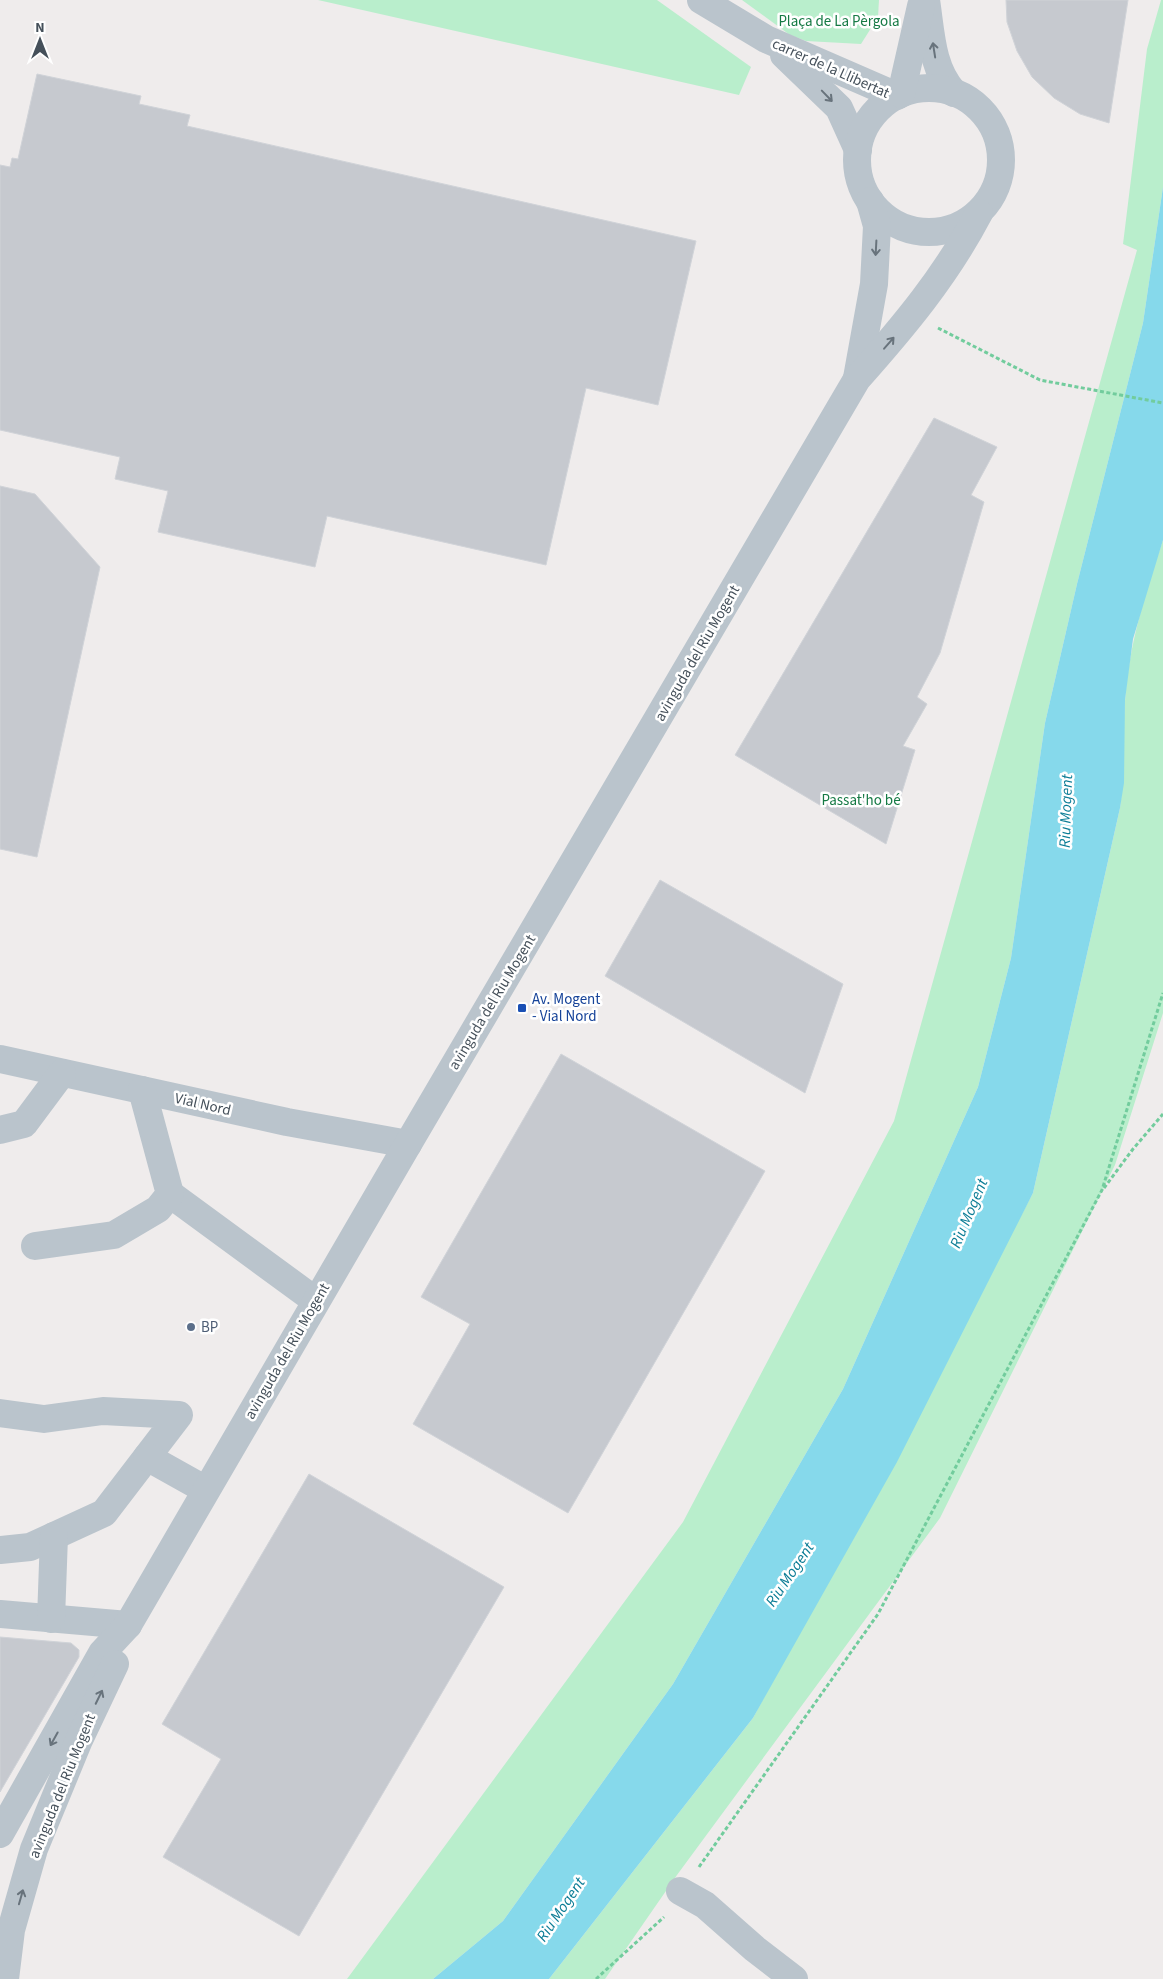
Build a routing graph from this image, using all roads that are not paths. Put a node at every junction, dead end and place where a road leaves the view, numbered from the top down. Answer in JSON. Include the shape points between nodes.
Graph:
{"nodes":[{"id":1,"x":701,"y":0,"type":"edge"},
{"id":2,"x":925,"y":0,"type":"edge"},
{"id":3,"x":766,"y":39,"type":"junction"},
{"id":4,"x":954,"y":93,"type":"junction"},
{"id":5,"x":899,"y":95,"type":"junction"},
{"id":6,"x":858,"y":150,"type":"junction"},
{"id":7,"x":870,"y":200,"type":"junction"},
{"id":8,"x":978,"y":212,"type":"junction"},
{"id":9,"x":857,"y":379,"type":"junction"},
{"id":10,"x":0,"y":1059,"type":"edge"},
{"id":11,"x":62,"y":1072,"type":"junction"},
{"id":12,"x":142,"y":1090,"type":"junction"},
{"id":13,"x":0,"y":1130,"type":"edge"},
{"id":14,"x":408,"y":1144,"type":"junction"},
{"id":15,"x":170,"y":1194,"type":"junction"},
{"id":16,"x":35,"y":1246,"type":"dead end"},
{"id":17,"x":316,"y":1301,"type":"junction"},
{"id":18,"x":0,"y":1413,"type":"edge"},
{"id":19,"x":147,"y":1457,"type":"junction"},
{"id":20,"x":206,"y":1490,"type":"junction"},
{"id":21,"x":54,"y":1536,"type":"junction"},
{"id":22,"x":0,"y":1550,"type":"edge"},
{"id":23,"x":0,"y":1614,"type":"edge"},
{"id":24,"x":52,"y":1619,"type":"junction"},
{"id":25,"x":128,"y":1625,"type":"junction"},
{"id":26,"x":0,"y":1834,"type":"edge"},
{"id":27,"x":680,"y":1891,"type":"road end"},
{"id":28,"x":5,"y":1940,"type":"edge"},
{"id":29,"x":5,"y":1979,"type":"edge"},
{"id":30,"x":794,"y":1979,"type":"edge"}],
"edges":[{"from":1,"to":3,"type":"street","name":"carrer de la Llibertat"},
{"from":4,"to":2,"type":"street","one_way":true,"via":[[944,82],[935,60]]},
{"from":2,"to":5,"type":"street"},
{"from":3,"to":5,"type":"street","name":"carrer de la Llibertat"},
{"from":3,"to":6,"type":"street","name":"carrer de la Llibertat","one_way":true,"via":[[839,108]]},
{"from":4,"to":5,"type":"street","via":[[932,89]]},
{"from":4,"to":8,"type":"street","via":[[977,106],[986,116],[1001,152],[995,191]]},
{"from":5,"to":6,"type":"street","via":[[875,113],[861,137]]},
{"from":6,"to":7,"type":"street","via":[[862,185]]},
{"from":7,"to":8,"type":"street","via":[[892,222],[922,232],[952,229]]},
{"from":7,"to":9,"type":"street","name":"avinguda del Riu Mogent","one_way":true,"via":[[877,226],[874,284]]},
{"from":9,"to":8,"type":"street","name":"avinguda del Riu Mogent","one_way":true,"via":[[913,315],[964,241]]},
{"from":9,"to":14,"type":"street","name":"avinguda del Riu Mogent"},
{"from":10,"to":11,"type":"street","name":"Vial Nord"},
{"from":11,"to":12,"type":"street","name":"Vial Nord"},
{"from":11,"to":13,"type":"street","via":[[24,1124]]},
{"from":12,"to":14,"type":"street","name":"Vial Nord","via":[[287,1122]]},
{"from":12,"to":15,"type":"street"},
{"from":14,"to":17,"type":"street","name":"avinguda del Riu Mogent"},
{"from":15,"to":16,"type":"street","via":[[158,1209],[114,1235]]},
{"from":15,"to":17,"type":"street"},
{"from":17,"to":20,"type":"street","name":"avinguda del Riu Mogent"},
{"from":18,"to":19,"type":"street","via":[[44,1419],[103,1411],[179,1415]]},
{"from":19,"to":20,"type":"street"},
{"from":19,"to":21,"type":"street","via":[[104,1513]]},
{"from":20,"to":25,"type":"street","name":"avinguda del Riu Mogent"},
{"from":21,"to":22,"type":"street","via":[[30,1547]]},
{"from":21,"to":24,"type":"street"},
{"from":23,"to":24,"type":"street"},
{"from":24,"to":25,"type":"street"},
{"from":25,"to":26,"type":"street","name":"avinguda del Riu Mogent","one_way":true,"via":[[102,1653]]},
{"from":28,"to":25,"type":"street","name":"avinguda del Riu Mogent","one_way":true,"via":[[11,1930],[34,1849],[79,1740],[122,1651]]},
{"from":27,"to":30,"type":"street","via":[[705,1905]]},
{"from":28,"to":29,"type":"street","name":"avinguda del Riu Mogent"}]}
